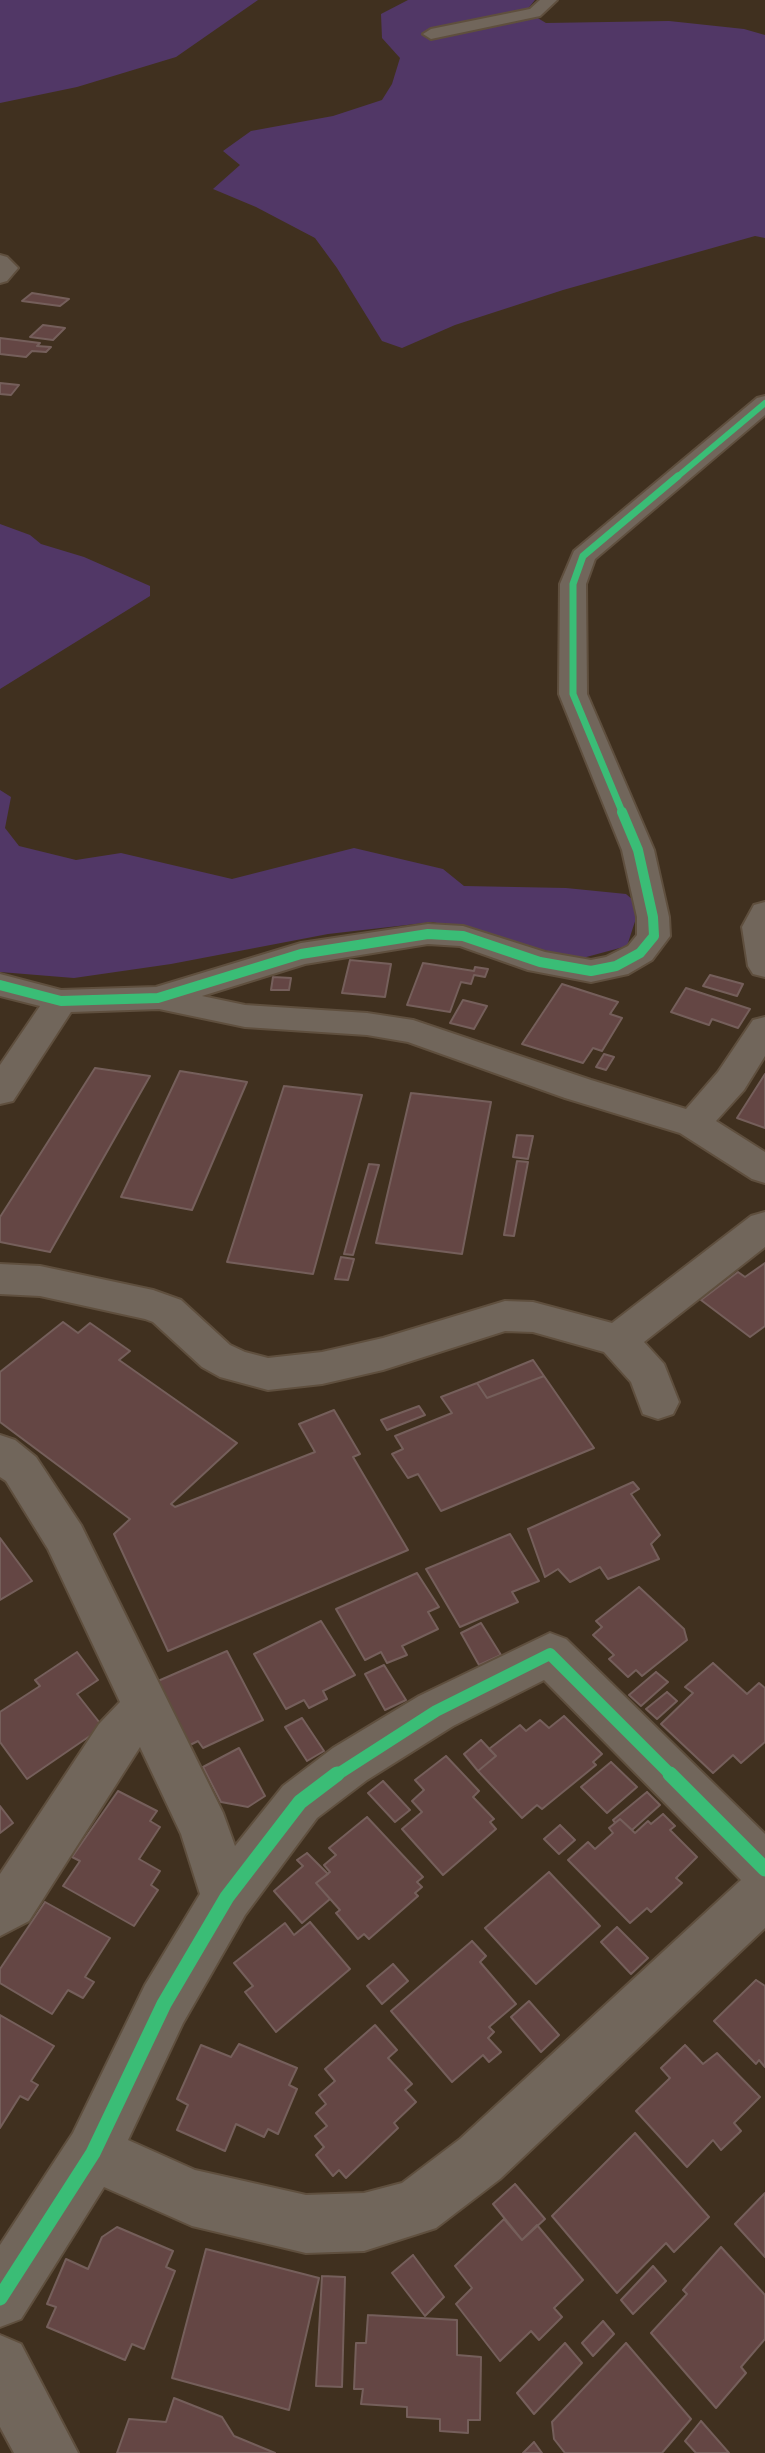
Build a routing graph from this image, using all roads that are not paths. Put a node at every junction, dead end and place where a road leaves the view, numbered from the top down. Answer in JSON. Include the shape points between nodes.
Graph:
{"nodes":[{"id":1,"x":549,"y":0,"type":"edge"},
{"id":2,"x":431,"y":34,"type":"dead end"},
{"id":3,"x":0,"y":261,"type":"edge"},
{"id":4,"x":0,"y":278,"type":"edge"},
{"id":5,"x":765,"y":403,"type":"edge"},
{"id":6,"x":765,"y":912,"type":"edge"},
{"id":7,"x":765,"y":966,"type":"edge"},
{"id":8,"x":0,"y":985,"type":"edge"},
{"id":9,"x":158,"y":998,"type":"junction"},
{"id":10,"x":61,"y":1001,"type":"junction"},
{"id":11,"x":765,"y":1028,"type":"edge"},
{"id":12,"x":0,"y":1092,"type":"edge"},
{"id":13,"x":693,"y":1124,"type":"junction"},
{"id":14,"x":765,"y":1170,"type":"edge"},
{"id":15,"x":765,"y":1226,"type":"edge"},
{"id":16,"x":0,"y":1279,"type":"edge"},
{"id":17,"x":618,"y":1340,"type":"junction"},
{"id":18,"x":658,"y":1402,"type":"dead end"},
{"id":19,"x":0,"y":1452,"type":"edge"},
{"id":20,"x":147,"y":1709,"type":"junction"},
{"id":21,"x":765,"y":1869,"type":"edge"},
{"id":22,"x":765,"y":1893,"type":"edge"},
{"id":23,"x":227,"y":1896,"type":"junction"},
{"id":24,"x":0,"y":1911,"type":"edge"},
{"id":25,"x":93,"y":2153,"type":"junction"},
{"id":26,"x":0,"y":2298,"type":"edge"},
{"id":27,"x":0,"y":2365,"type":"edge"},
{"id":28,"x":47,"y":2453,"type":"edge"}],
"edges":[{"from":1,"to":2,"type":"street","via":[[535,13]]},
{"from":3,"to":4,"type":"street","via":[[8,268]]},
{"from":5,"to":9,"type":"street","via":[[583,556],[573,584],[573,694],[638,850],[654,936],[640,953],[616,966],[591,971],[540,962],[463,936],[428,934],[301,954]]},
{"from":6,"to":7,"type":"street","via":[[758,927]]},
{"from":8,"to":10,"type":"street"},
{"from":9,"to":10,"type":"street"},
{"from":9,"to":13,"type":"street","via":[[245,1016],[413,1031]]},
{"from":10,"to":12,"type":"street"},
{"from":11,"to":13,"type":"street","via":[[731,1081]]},
{"from":13,"to":14,"type":"street"},
{"from":15,"to":17,"type":"street"},
{"from":16,"to":17,"type":"street","via":[[40,1281],[153,1305],[167,1311],[216,1356],[268,1374],[383,1354],[505,1316],[533,1317]]},
{"from":17,"to":18,"type":"street","via":[[649,1375]]},
{"from":19,"to":20,"type":"street","via":[[21,1469],[65,1538]]},
{"from":20,"to":23,"type":"street","via":[[205,1829]]},
{"from":20,"to":24,"type":"street","via":[[116,1740],[11,1903]]},
{"from":21,"to":23,"type":"street","via":[[550,1654],[436,1711],[350,1764],[300,1802]]},
{"from":22,"to":25,"type":"street","via":[[480,2159],[416,2207],[364,2222],[306,2224],[192,2198]]},
{"from":23,"to":25,"type":"street","via":[[164,2004]]},
{"from":25,"to":26,"type":"street"},
{"from":27,"to":28,"type":"street"}]}
